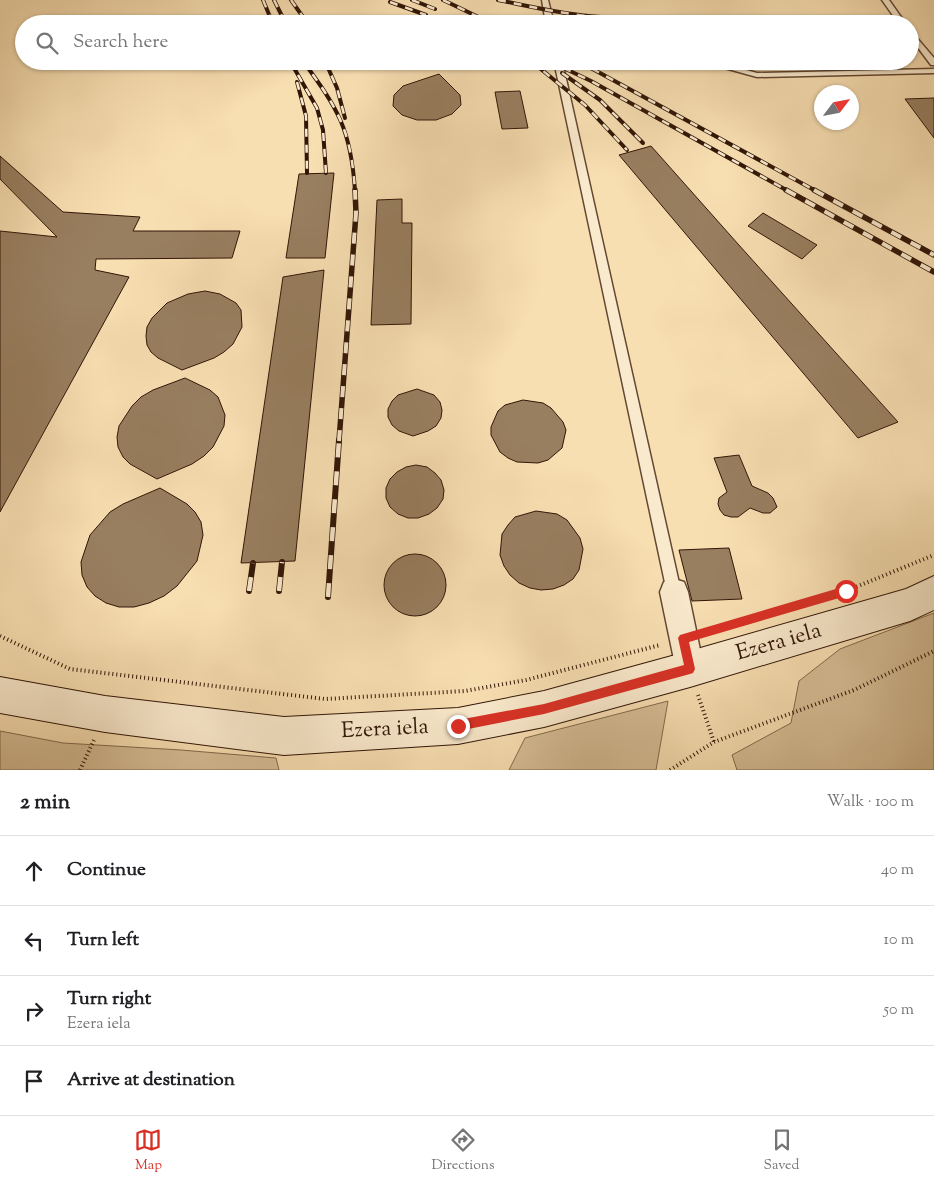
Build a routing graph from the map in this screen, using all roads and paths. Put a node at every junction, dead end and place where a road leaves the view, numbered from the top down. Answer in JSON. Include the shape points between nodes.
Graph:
{"nodes":[{"id":1,"x":545,"y":0,"type":"edge"},
{"id":2,"x":885,"y":0,"type":"edge"},
{"id":3,"x":550,"y":15,"type":"edge"},
{"id":4,"x":896,"y":15,"type":"edge"},
{"id":5,"x":919,"y":44,"type":"edge"},
{"id":6,"x":934,"y":63,"type":"edge"},
{"id":7,"x":560,"y":70,"type":"edge"},
{"id":8,"x":738,"y":70,"type":"edge"},
{"id":9,"x":934,"y":71,"type":"edge"},
{"id":10,"x":934,"y":554,"type":"edge"},
{"id":11,"x":674,"y":592,"type":"joint"},
{"id":12,"x":934,"y":592,"type":"edge"},
{"id":13,"x":785,"y":610,"type":"dead end"},
{"id":14,"x":0,"y":636,"type":"edge"},
{"id":15,"x":934,"y":651,"type":"edge"},
{"id":16,"x":686,"y":654,"type":"junction"},
{"id":17,"x":0,"y":695,"type":"edge"},
{"id":18,"x":714,"y":742,"type":"junction"},
{"id":19,"x":670,"y":770,"type":"edge"}],
"edges":[{"from":1,"to":3,"type":"lane"},
{"from":2,"to":4,"type":"lane"},
{"from":5,"to":6,"type":"lane"},
{"from":7,"to":11,"type":"lane"},
{"from":8,"to":9,"type":"lane","via":[[757,75]]},
{"from":10,"to":13,"type":"path","via":[[846,591]]},
{"from":11,"to":16,"type":"street"},
{"from":12,"to":16,"type":"street","name":"Ezera iela","via":[[910,604]]},
{"from":14,"to":16,"type":"path","via":[[70,669],[325,699],[465,691]]},
{"from":15,"to":18,"type":"path","via":[[854,690]]},
{"from":16,"to":17,"type":"street","name":"Ezera iela","via":[[544,709],[458,726],[284,736],[105,714]]},
{"from":16,"to":18,"type":"path"},
{"from":18,"to":19,"type":"path"}]}
